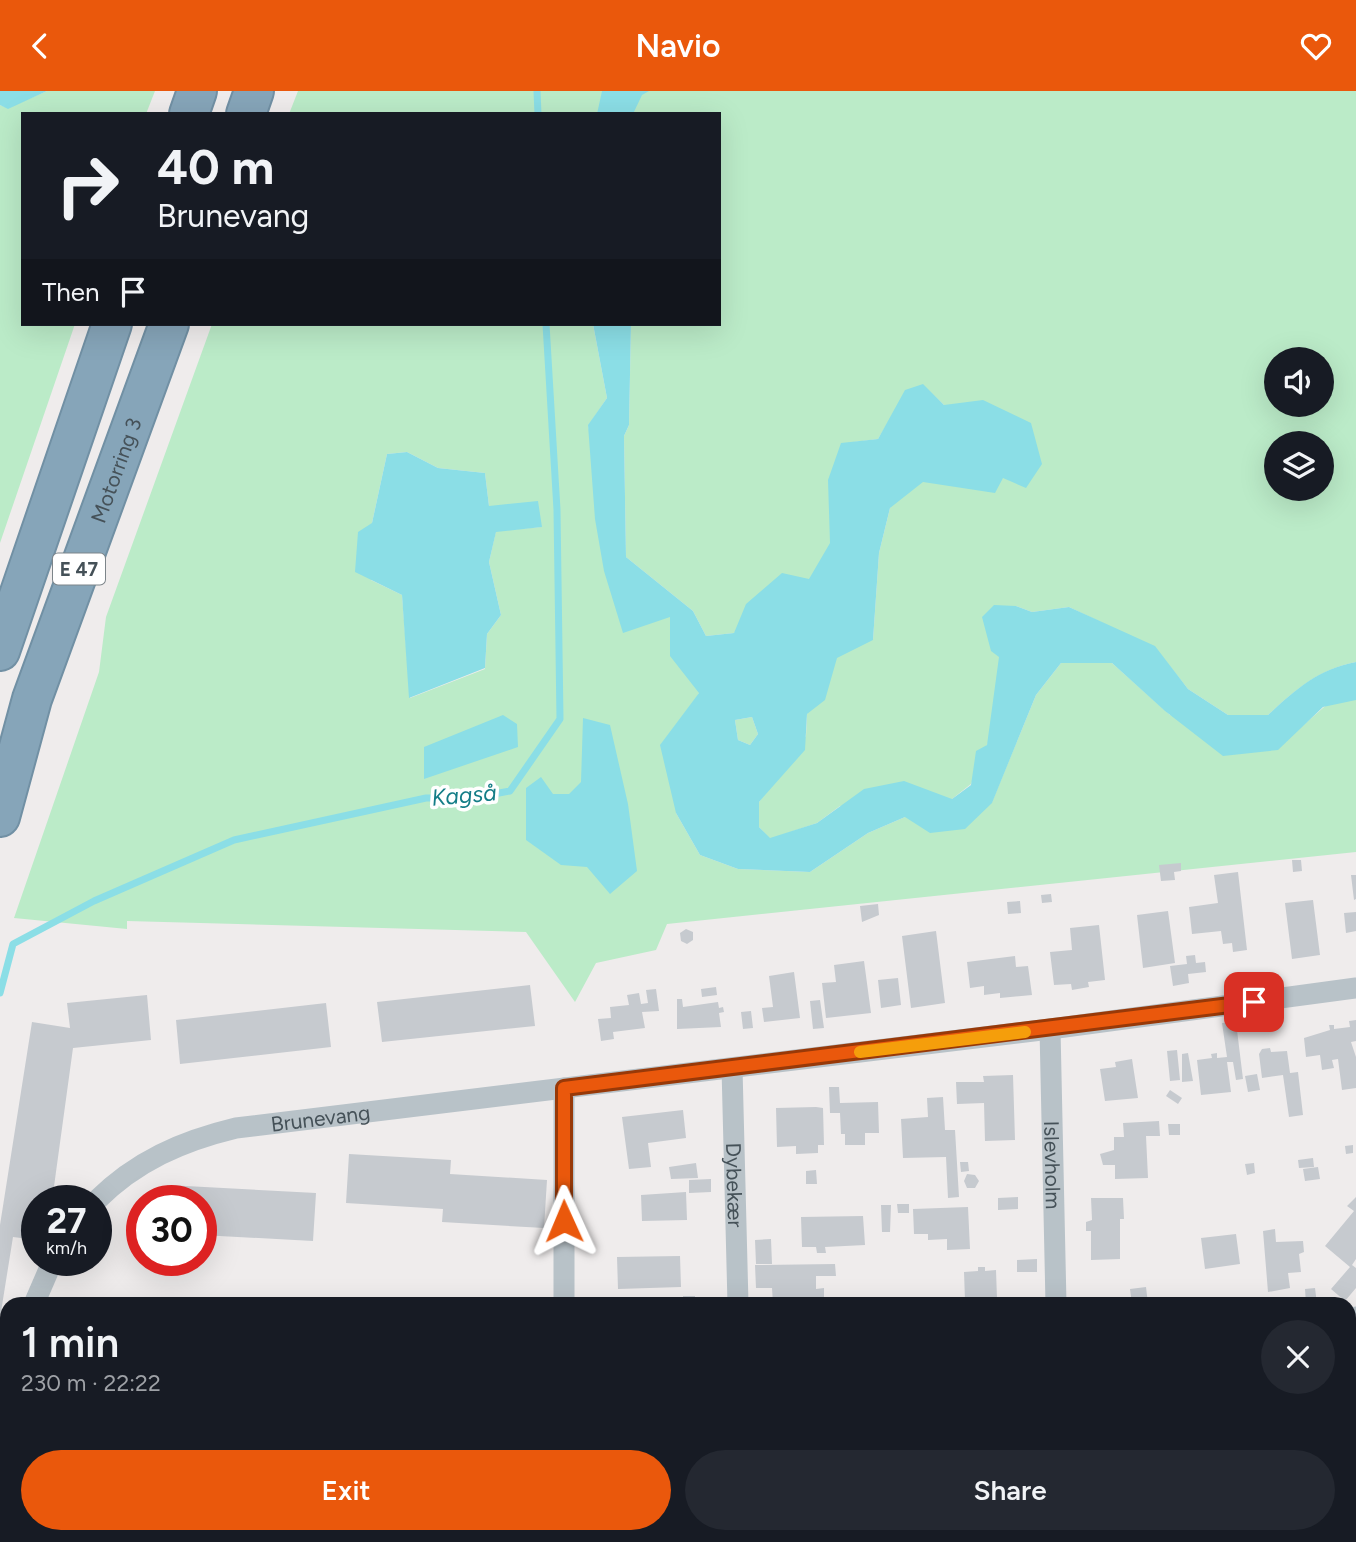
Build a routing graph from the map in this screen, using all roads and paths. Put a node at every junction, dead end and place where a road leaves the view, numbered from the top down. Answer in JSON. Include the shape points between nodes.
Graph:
{"nodes":[{"id":1,"x":197,"y":91,"type":"edge"},
{"id":2,"x":254,"y":91,"type":"edge"},
{"id":3,"x":190,"y":112,"type":"edge"},
{"id":4,"x":247,"y":112,"type":"edge"},
{"id":5,"x":112,"y":326,"type":"edge"},
{"id":6,"x":168,"y":326,"type":"edge"},
{"id":7,"x":0,"y":651,"type":"edge"},
{"id":8,"x":0,"y":817,"type":"edge"},
{"id":9,"x":1356,"y":988,"type":"edge"},
{"id":10,"x":1050,"y":1029,"type":"junction"},
{"id":11,"x":732,"y":1067,"type":"junction"},
{"id":12,"x":564,"y":1088,"type":"junction"},
{"id":13,"x":112,"y":1186,"type":"edge"},
{"id":14,"x":46,"y":1276,"type":"edge"},
{"id":15,"x":37,"y":1297,"type":"edge"},
{"id":16,"x":565,"y":1297,"type":"edge"},
{"id":17,"x":738,"y":1297,"type":"edge"},
{"id":18,"x":1056,"y":1297,"type":"edge"}],
"edges":[{"from":1,"to":3,"type":"highway"},
{"from":2,"to":4,"type":"highway"},
{"from":5,"to":7,"type":"highway","number":"E 47"},
{"from":6,"to":8,"type":"highway","name":"Motorring 3","number":"E 47","via":[[32,699]]},
{"from":9,"to":10,"type":"street","name":"Brunevang"},
{"from":10,"to":11,"type":"street","name":"Brunevang"},
{"from":10,"to":18,"type":"street","name":"Islevholm"},
{"from":11,"to":12,"type":"street","name":"Brunevang"},
{"from":11,"to":17,"type":"street","name":"Dybekær"},
{"from":12,"to":13,"type":"street","name":"Brunevang","via":[[225,1131],[167,1150]]},
{"from":12,"to":16,"type":"street"},
{"from":14,"to":15,"type":"street"}]}
